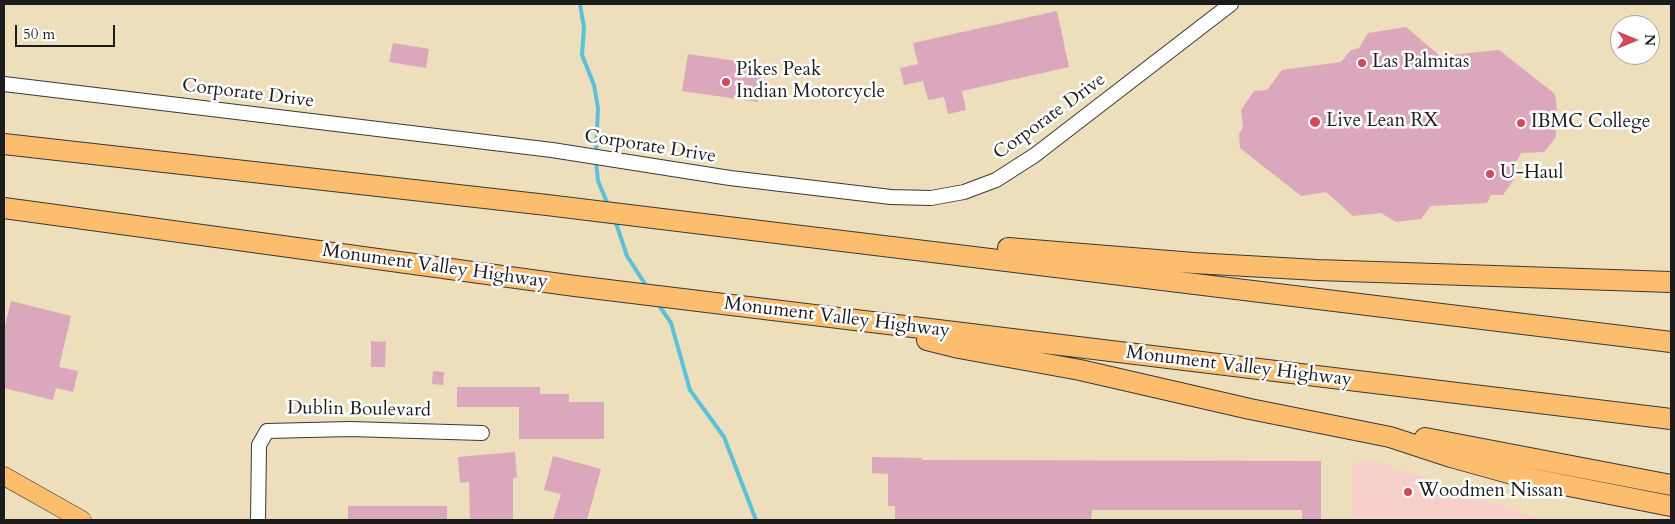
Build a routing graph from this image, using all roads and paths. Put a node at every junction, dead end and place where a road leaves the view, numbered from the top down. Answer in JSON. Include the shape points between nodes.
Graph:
{"nodes":[{"id":1,"x":1232,"y":4,"type":"edge"},
{"id":2,"x":4,"y":84,"type":"edge"},
{"id":3,"x":4,"y":144,"type":"edge"},
{"id":4,"x":4,"y":208,"type":"edge"},
{"id":5,"x":846,"y":242,"type":"junction"},
{"id":6,"x":1671,"y":282,"type":"edge"},
{"id":7,"x":850,"y":320,"type":"junction"},
{"id":8,"x":1671,"y":342,"type":"edge"},
{"id":9,"x":1671,"y":419,"type":"edge"},
{"id":10,"x":482,"y":433,"type":"dead end"},
{"id":11,"x":1390,"y":436,"type":"junction"},
{"id":12,"x":4,"y":476,"type":"edge"},
{"id":13,"x":1671,"y":484,"type":"edge"},
{"id":14,"x":1671,"y":506,"type":"edge"},
{"id":15,"x":82,"y":520,"type":"edge"},
{"id":16,"x":258,"y":520,"type":"edge"}],
"edges":[{"from":1,"to":2,"type":"street","name":"Corporate Drive","via":[[1035,155],[996,180],[964,192],[931,198],[891,197],[730,178],[552,150]]},
{"from":3,"to":5,"type":"highway","via":[[547,204]]},
{"from":4,"to":7,"type":"highway","name":"Monument Valley Highway"},
{"from":5,"to":6,"type":"highway","via":[[980,246],[1317,270]]},
{"from":5,"to":8,"type":"highway"},
{"from":7,"to":9,"type":"highway","name":"Monument Valley Highway"},
{"from":7,"to":11,"type":"highway","via":[[959,348],[1080,370],[1250,409]]},
{"from":10,"to":16,"type":"street","name":"Dublin Boulevard","via":[[350,429],[267,431],[259,445]]},
{"from":11,"to":13,"type":"highway","via":[[1412,436]]},
{"from":11,"to":14,"type":"highway","via":[[1523,477]]},
{"from":12,"to":15,"type":"main road"}]}
